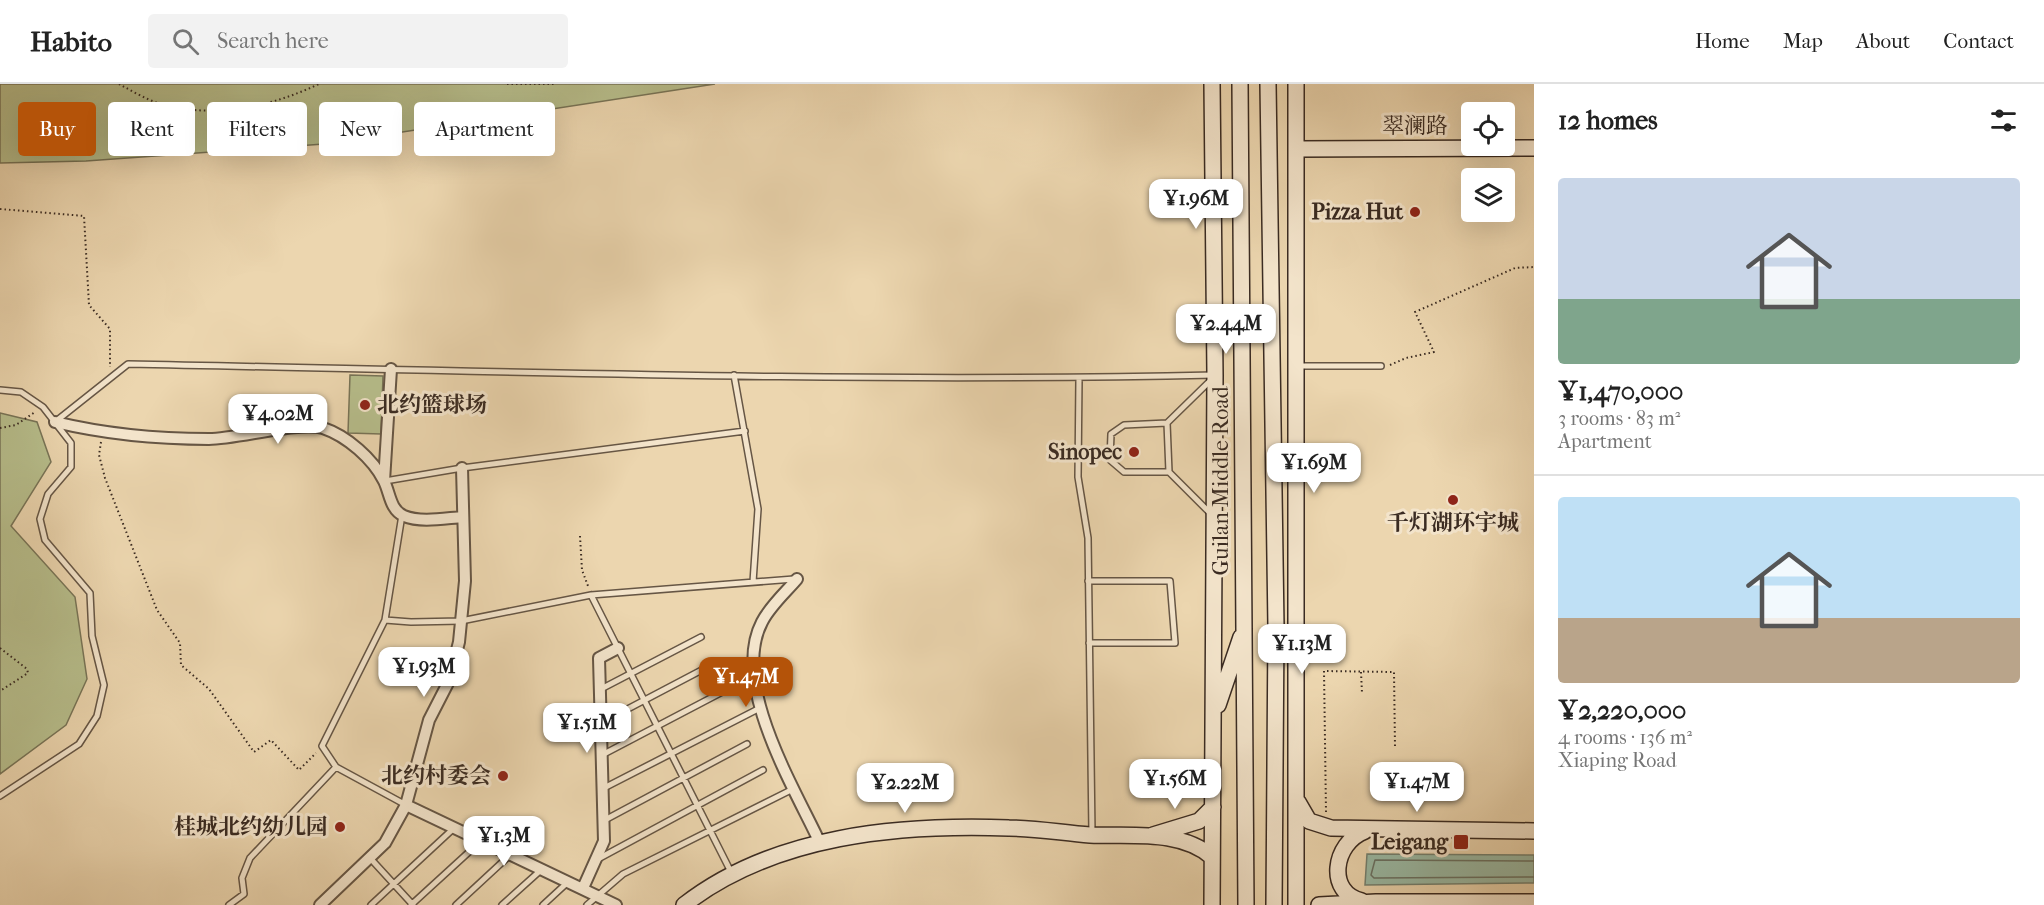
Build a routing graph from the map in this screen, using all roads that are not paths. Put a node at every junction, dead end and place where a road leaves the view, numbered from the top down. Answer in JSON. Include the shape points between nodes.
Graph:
{"nodes":[{"id":1,"x":1212,"y":84,"type":"edge"},
{"id":2,"x":1240,"y":84,"type":"edge"},
{"id":3,"x":1268,"y":84,"type":"edge"},
{"id":4,"x":1296,"y":84,"type":"edge"},
{"id":5,"x":1534,"y":148,"type":"edge"},
{"id":6,"x":1297,"y":149,"type":"junction"},
{"id":7,"x":1298,"y":366,"type":"junction"},
{"id":8,"x":1381,"y":366,"type":"road end"},
{"id":9,"x":391,"y":369,"type":"junction"},
{"id":10,"x":734,"y":375,"type":"junction"},
{"id":11,"x":1215,"y":375,"type":"junction"},
{"id":12,"x":1079,"y":378,"type":"junction"},
{"id":13,"x":0,"y":390,"type":"edge"},
{"id":14,"x":55,"y":422,"type":"junction"},
{"id":15,"x":1167,"y":423,"type":"junction"},
{"id":16,"x":746,"y":431,"type":"junction"},
{"id":17,"x":462,"y":468,"type":"junction"},
{"id":18,"x":1169,"y":472,"type":"junction"},
{"id":19,"x":384,"y":481,"type":"junction"},
{"id":20,"x":402,"y":515,"type":"junction"},
{"id":21,"x":464,"y":517,"type":"junction"},
{"id":22,"x":1215,"y":518,"type":"junction"},
{"id":23,"x":797,"y":579,"type":"joint"},
{"id":24,"x":1088,"y":581,"type":"junction"},
{"id":25,"x":753,"y":582,"type":"junction"},
{"id":26,"x":591,"y":594,"type":"junction"},
{"id":27,"x":385,"y":620,"type":"junction"},
{"id":28,"x":461,"y":621,"type":"junction"},
{"id":29,"x":1245,"y":626,"type":"junction"},
{"id":30,"x":1276,"y":627,"type":"junction"},
{"id":31,"x":701,"y":637,"type":"dead end"},
{"id":32,"x":1089,"y":643,"type":"junction"},
{"id":33,"x":618,"y":648,"type":"junction"},
{"id":34,"x":717,"y":662,"type":"dead end"},
{"id":35,"x":631,"y":673,"type":"junction"},
{"id":36,"x":600,"y":689,"type":"junction"},
{"id":37,"x":726,"y":690,"type":"dead end"},
{"id":38,"x":644,"y":700,"type":"junction"},
{"id":39,"x":760,"y":708,"type":"junction"},
{"id":40,"x":1214,"y":718,"type":"junction"},
{"id":41,"x":601,"y":723,"type":"junction"},
{"id":42,"x":657,"y":726,"type":"junction"},
{"id":43,"x":1296,"y":730,"type":"junction"},
{"id":44,"x":747,"y":744,"type":"dead end"},
{"id":45,"x":671,"y":754,"type":"junction"},
{"id":46,"x":602,"y":755,"type":"junction"},
{"id":47,"x":336,"y":767,"type":"junction"},
{"id":48,"x":763,"y":770,"type":"dead end"},
{"id":49,"x":684,"y":778,"type":"junction"},
{"id":50,"x":794,"y":788,"type":"junction"},
{"id":51,"x":602,"y":789,"type":"junction"},
{"id":52,"x":0,"y":796,"type":"edge"},
{"id":53,"x":1296,"y":797,"type":"junction"},
{"id":54,"x":406,"y":805,"type":"junction"},
{"id":55,"x":698,"y":806,"type":"junction"},
{"id":56,"x":1213,"y":807,"type":"junction"},
{"id":57,"x":603,"y":821,"type":"junction"},
{"id":58,"x":455,"y":828,"type":"junction"},
{"id":59,"x":1368,"y":830,"type":"junction"},
{"id":60,"x":710,"y":831,"type":"junction"},
{"id":61,"x":1534,"y":831,"type":"edge"},
{"id":62,"x":1092,"y":835,"type":"junction"},
{"id":63,"x":1153,"y":835,"type":"junction"},
{"id":64,"x":482,"y":841,"type":"junction"},
{"id":65,"x":820,"y":843,"type":"junction"},
{"id":66,"x":511,"y":854,"type":"junction"},
{"id":67,"x":1212,"y":857,"type":"junction"},
{"id":68,"x":370,"y":858,"type":"junction"},
{"id":69,"x":595,"y":861,"type":"junction"},
{"id":70,"x":542,"y":869,"type":"junction"},
{"id":71,"x":732,"y":875,"type":"junction"},
{"id":72,"x":568,"y":882,"type":"junction"},
{"id":73,"x":394,"y":884,"type":"junction"},
{"id":74,"x":583,"y":888,"type":"junction"},
{"id":75,"x":597,"y":895,"type":"junction"},
{"id":76,"x":1368,"y":902,"type":"junction"},
{"id":77,"x":1534,"y":902,"type":"edge"},
{"id":78,"x":229,"y":905,"type":"edge"},
{"id":79,"x":320,"y":905,"type":"edge"},
{"id":80,"x":371,"y":905,"type":"edge"},
{"id":81,"x":412,"y":905,"type":"edge"},
{"id":82,"x":456,"y":905,"type":"edge"},
{"id":83,"x":502,"y":905,"type":"edge"},
{"id":84,"x":543,"y":905,"type":"edge"},
{"id":85,"x":587,"y":905,"type":"edge"},
{"id":86,"x":616,"y":905,"type":"edge"},
{"id":87,"x":684,"y":905,"type":"edge"},
{"id":88,"x":1212,"y":905,"type":"edge"},
{"id":89,"x":1246,"y":905,"type":"edge"},
{"id":90,"x":1274,"y":905,"type":"edge"},
{"id":91,"x":1296,"y":905,"type":"edge"},
{"id":92,"x":1319,"y":905,"type":"edge"}],
"edges":[{"from":1,"to":11,"type":"main road"},
{"from":2,"to":29,"type":"main road","name":"Guilan Middle Road"},
{"from":3,"to":30,"type":"main road"},
{"from":4,"to":6,"type":"main road"},
{"from":5,"to":6,"type":"main road","name":"翠澜路"},
{"from":6,"to":7,"type":"main road"},
{"from":7,"to":8,"type":"lane"},
{"from":7,"to":43,"type":"main road"},
{"from":9,"to":10,"type":"lane"},
{"from":9,"to":14,"type":"lane","via":[[128,364]]},
{"from":9,"to":19,"type":"street"},
{"from":10,"to":12,"type":"lane"},
{"from":10,"to":16,"type":"lane"},
{"from":11,"to":12,"type":"lane"},
{"from":11,"to":15,"type":"lane"},
{"from":11,"to":22,"type":"main road"},
{"from":12,"to":24,"type":"lane","via":[[1078,477],[1088,538]]},
{"from":13,"to":14,"type":"lane","via":[[21,392],[43,407]]},
{"from":14,"to":19,"type":"street","via":[[103,433],[211,439],[322,428],[372,461]]},
{"from":14,"to":52,"type":"lane","via":[[71,443],[71,467],[48,494],[40,519],[45,540],[90,593],[92,636],[104,685],[97,716],[79,744]]},
{"from":15,"to":18,"type":"lane"},
{"from":15,"to":18,"type":"lane","via":[[1124,425],[1111,434],[1110,460],[1124,472]]},
{"from":16,"to":17,"type":"lane"},
{"from":16,"to":25,"type":"lane","via":[[758,509]]},
{"from":17,"to":19,"type":"lane"},
{"from":17,"to":21,"type":"street"},
{"from":18,"to":22,"type":"lane"},
{"from":19,"to":20,"type":"street","via":[[392,504]]},
{"from":20,"to":21,"type":"street"},
{"from":20,"to":27,"type":"lane"},
{"from":21,"to":28,"type":"street"},
{"from":22,"to":40,"type":"main road"},
{"from":23,"to":25,"type":"lane"},
{"from":23,"to":39,"type":"street","via":[[762,621],[753,646]]},
{"from":24,"to":32,"type":"lane"},
{"from":24,"to":32,"type":"lane","via":[[1170,581],[1175,643]]},
{"from":25,"to":26,"type":"lane"},
{"from":26,"to":28,"type":"lane"},
{"from":26,"to":33,"type":"lane"},
{"from":27,"to":28,"type":"lane"},
{"from":27,"to":47,"type":"lane","via":[[322,746]]},
{"from":28,"to":54,"type":"street","via":[[449,681],[429,720]]},
{"from":29,"to":40,"type":"main road"},
{"from":29,"to":89,"type":"main road","name":"Guilan Middle Road"},
{"from":30,"to":43,"type":"main road"},
{"from":30,"to":90,"type":"main road"},
{"from":31,"to":35,"type":"lane"},
{"from":32,"to":62,"type":"lane"},
{"from":33,"to":35,"type":"lane"},
{"from":33,"to":36,"type":"street","via":[[599,658]]},
{"from":34,"to":38,"type":"lane"},
{"from":35,"to":36,"type":"lane"},
{"from":35,"to":38,"type":"lane"},
{"from":36,"to":41,"type":"street"},
{"from":37,"to":42,"type":"lane"},
{"from":38,"to":41,"type":"lane"},
{"from":38,"to":42,"type":"lane"},
{"from":39,"to":45,"type":"lane"},
{"from":39,"to":50,"type":"street"},
{"from":40,"to":56,"type":"main road"},
{"from":41,"to":46,"type":"street"},
{"from":42,"to":45,"type":"lane"},
{"from":42,"to":46,"type":"lane"},
{"from":43,"to":53,"type":"main road"},
{"from":44,"to":49,"type":"lane"},
{"from":45,"to":49,"type":"lane"},
{"from":45,"to":51,"type":"lane"},
{"from":46,"to":51,"type":"street"},
{"from":47,"to":54,"type":"lane"},
{"from":47,"to":78,"type":"lane","via":[[250,858],[242,878],[244,894]]},
{"from":48,"to":55,"type":"lane"},
{"from":49,"to":55,"type":"lane"},
{"from":49,"to":57,"type":"lane"},
{"from":50,"to":60,"type":"lane"},
{"from":50,"to":65,"type":"street"},
{"from":51,"to":57,"type":"street"},
{"from":53,"to":59,"type":"main road","via":[[1309,821],[1319,826]]},
{"from":53,"to":91,"type":"main road"},
{"from":54,"to":58,"type":"street"},
{"from":54,"to":68,"type":"street","via":[[385,843]]},
{"from":55,"to":60,"type":"lane"},
{"from":55,"to":69,"type":"lane"},
{"from":56,"to":63,"type":"main road","via":[[1199,821]]},
{"from":56,"to":67,"type":"main road"},
{"from":57,"to":69,"type":"street","via":[[604,842]]},
{"from":58,"to":64,"type":"street"},
{"from":58,"to":73,"type":"lane"},
{"from":59,"to":61,"type":"main road"},
{"from":59,"to":76,"type":"main road","via":[[1343,846],[1339,863],[1339,881],[1348,896]]},
{"from":60,"to":71,"type":"lane"},
{"from":60,"to":75,"type":"lane","via":[[623,874]]},
{"from":62,"to":63,"type":"main road"},
{"from":62,"to":65,"type":"main road","via":[[1009,828],[929,829]]},
{"from":63,"to":67,"type":"main road","via":[[1198,846]]},
{"from":64,"to":66,"type":"street"},
{"from":64,"to":81,"type":"lane"},
{"from":65,"to":71,"type":"main road"},
{"from":66,"to":70,"type":"street"},
{"from":66,"to":82,"type":"lane"},
{"from":67,"to":88,"type":"main road"},
{"from":68,"to":73,"type":"lane"},
{"from":68,"to":79,"type":"street"},
{"from":69,"to":74,"type":"street"},
{"from":70,"to":72,"type":"street"},
{"from":70,"to":83,"type":"lane"},
{"from":71,"to":87,"type":"main road"},
{"from":72,"to":74,"type":"street"},
{"from":72,"to":84,"type":"lane"},
{"from":73,"to":80,"type":"lane"},
{"from":73,"to":81,"type":"lane"},
{"from":74,"to":75,"type":"street"},
{"from":75,"to":85,"type":"lane"},
{"from":75,"to":86,"type":"street"},
{"from":76,"to":77,"type":"main road"},
{"from":76,"to":92,"type":"main road"}]}
